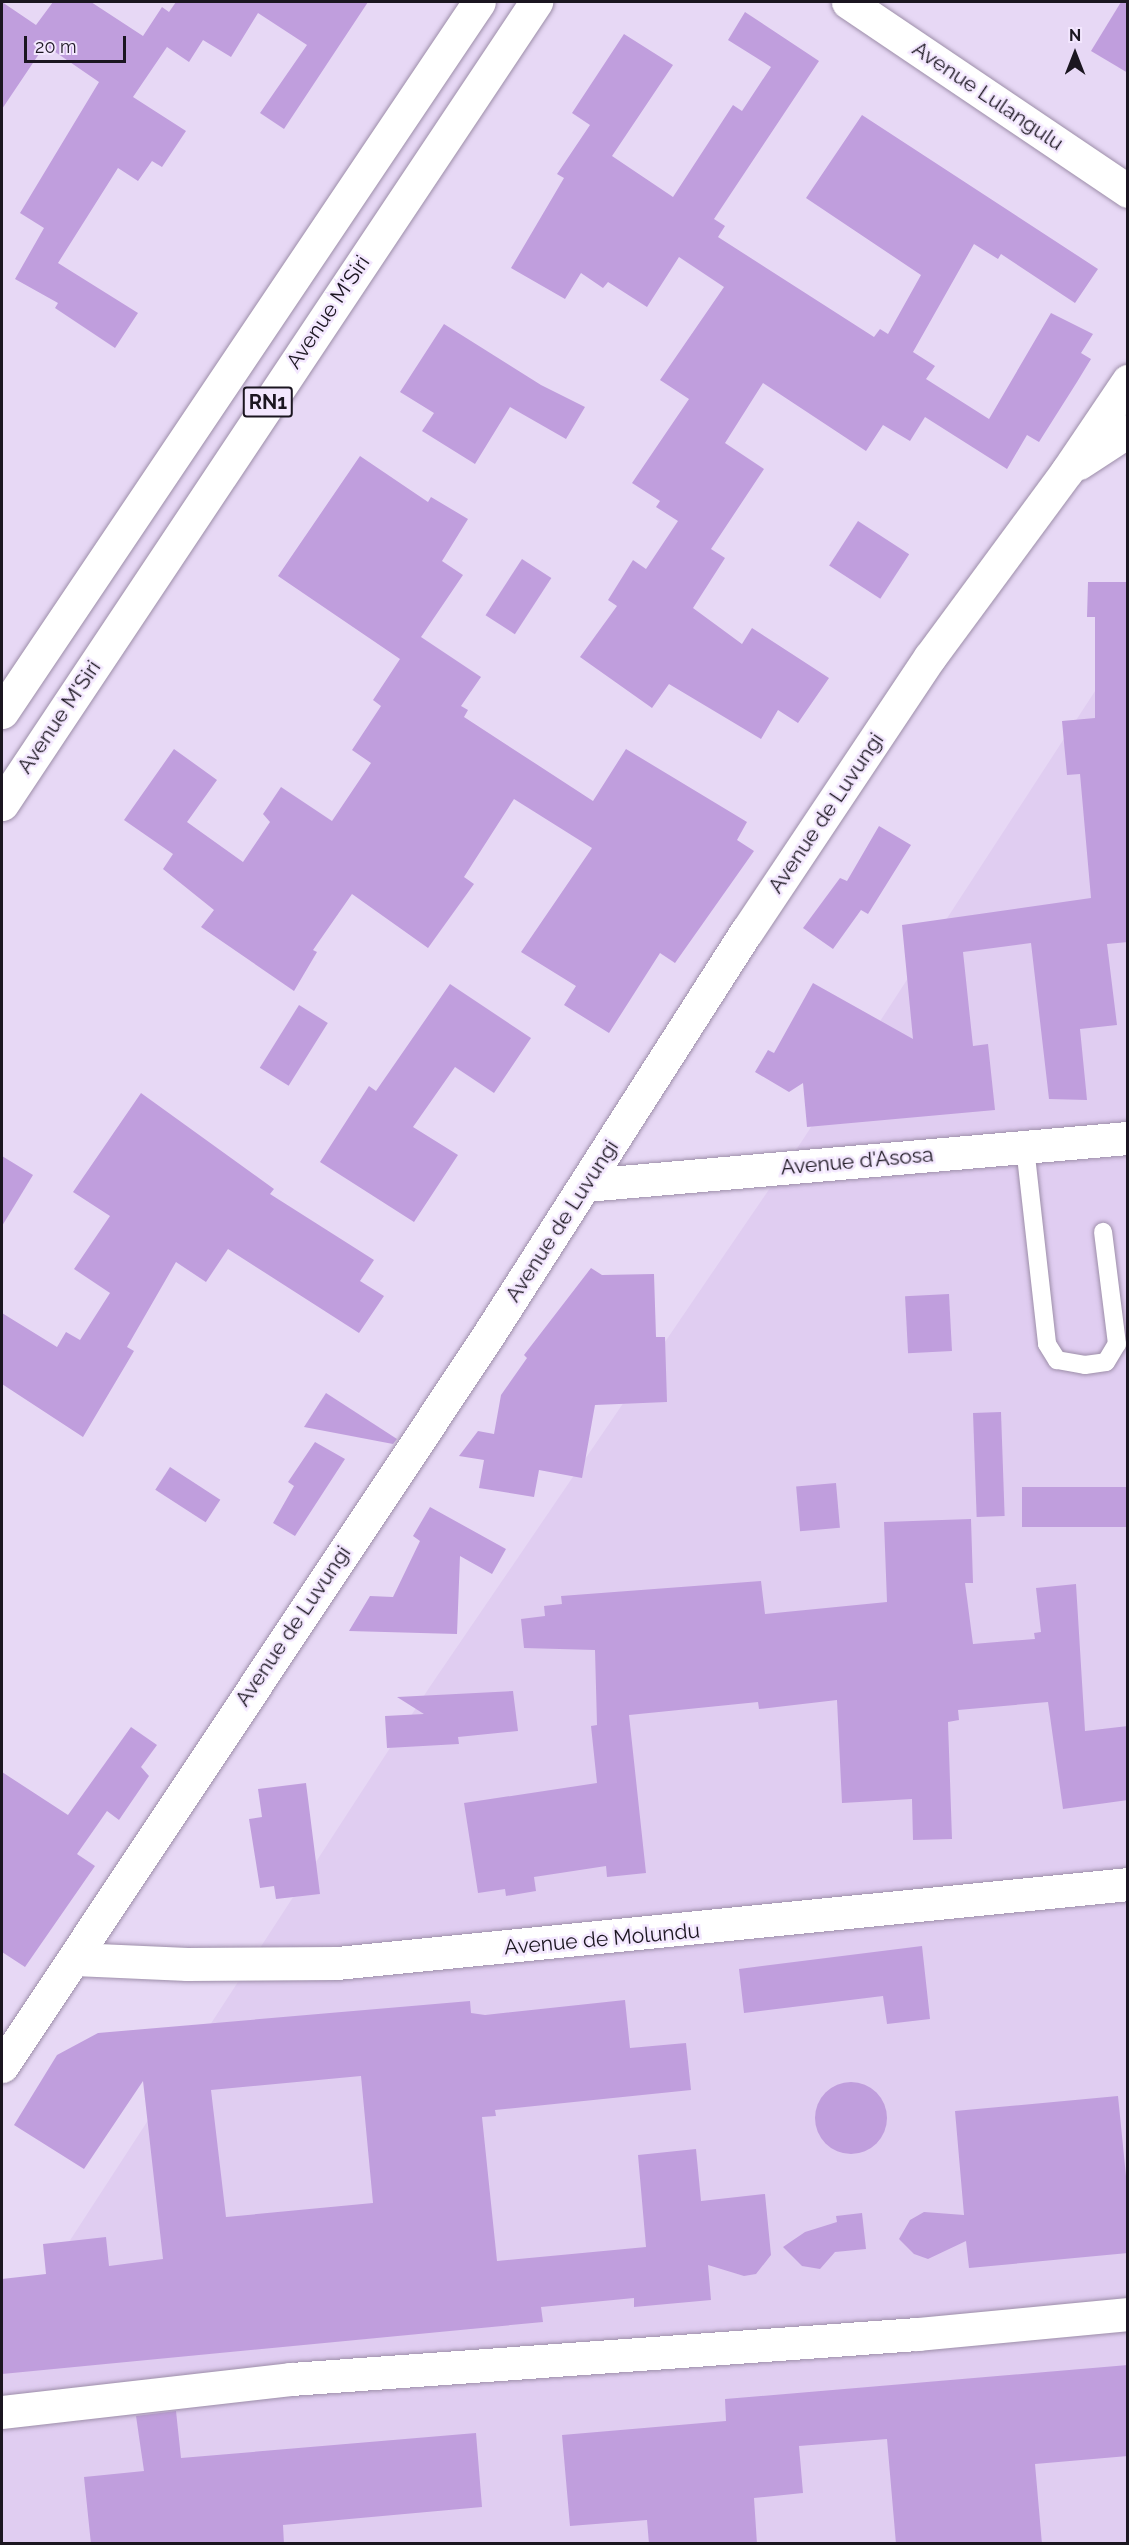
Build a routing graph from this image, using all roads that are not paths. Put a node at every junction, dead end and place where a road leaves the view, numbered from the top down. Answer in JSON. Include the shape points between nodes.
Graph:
{"nodes":[{"id":1,"x":479,"y":2,"type":"edge"},
{"id":2,"x":536,"y":2,"type":"edge"},
{"id":3,"x":848,"y":2,"type":"edge"},
{"id":4,"x":1128,"y":191,"type":"edge"},
{"id":5,"x":1128,"y":381,"type":"edge"},
{"id":6,"x":1128,"y":430,"type":"edge"},
{"id":7,"x":1067,"y":471,"type":"junction"},
{"id":8,"x":2,"y":712,"type":"edge"},
{"id":9,"x":2,"y":804,"type":"edge"},
{"id":10,"x":1128,"y":1138,"type":"edge"},
{"id":11,"x":1025,"y":1147,"type":"junction"},
{"id":12,"x":586,"y":1185,"type":"junction"},
{"id":13,"x":1102,"y":1232,"type":"dead end"},
{"id":14,"x":1128,"y":1884,"type":"edge"},
{"id":15,"x":75,"y":1959,"type":"junction"},
{"id":16,"x":2,"y":2066,"type":"edge"},
{"id":17,"x":1128,"y":2314,"type":"edge"},
{"id":18,"x":2,"y":2412,"type":"edge"}],
"edges":[{"from":1,"to":8,"type":"main road","number":"RN1"},
{"from":2,"to":9,"type":"main road","name":"Avenue M'Siri","number":"RN1"},
{"from":3,"to":4,"type":"main road","name":"Avenue Lulangulu"},
{"from":5,"to":7,"type":"main road","name":"Avenue de Luvungi"},
{"from":6,"to":7,"type":"main road"},
{"from":7,"to":12,"type":"main road","name":"Avenue de Luvungi","via":[[917,676],[747,931]]},
{"from":10,"to":11,"type":"main road","name":"Avenue d'Asosa"},
{"from":11,"to":12,"type":"main road","name":"Avenue d'Asosa"},
{"from":11,"to":13,"type":"lane","via":[[1047,1344],[1057,1360],[1085,1365],[1106,1362],[1117,1344]]},
{"from":12,"to":15,"type":"main road","name":"Avenue de Luvungi"},
{"from":14,"to":15,"type":"main road","name":"Avenue de Molundu","via":[[337,1963],[187,1964]]},
{"from":15,"to":16,"type":"main road","name":"Avenue de Luvungi"},
{"from":17,"to":18,"type":"main road","via":[[917,2334],[291,2379]]}]}
